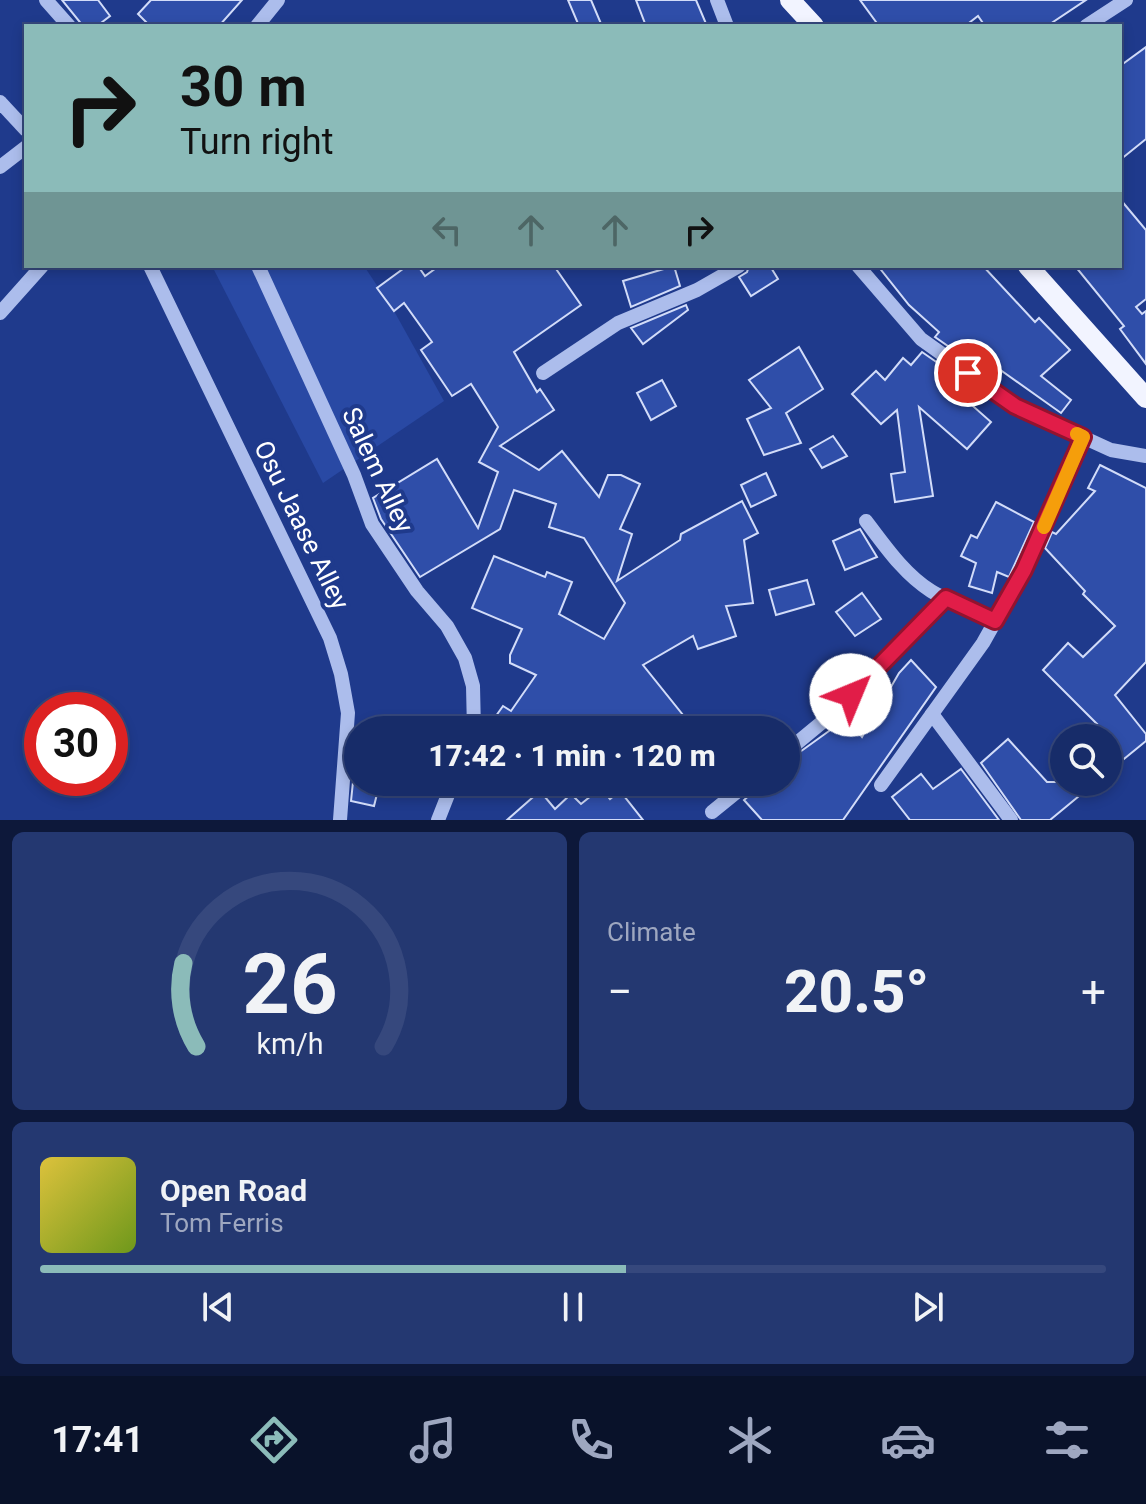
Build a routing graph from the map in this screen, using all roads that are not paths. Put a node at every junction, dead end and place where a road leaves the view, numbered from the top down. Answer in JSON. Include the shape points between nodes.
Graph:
{"nodes":[{"id":1,"x":46,"y":0,"type":"edge"},
{"id":2,"x":278,"y":0,"type":"edge"},
{"id":3,"x":717,"y":0,"type":"edge"},
{"id":4,"x":790,"y":0,"type":"edge"},
{"id":5,"x":1126,"y":0,"type":"edge"},
{"id":6,"x":67,"y":24,"type":"edge"},
{"id":7,"x":259,"y":24,"type":"edge"},
{"id":8,"x":726,"y":24,"type":"edge"},
{"id":9,"x":812,"y":24,"type":"edge"},
{"id":10,"x":1089,"y":24,"type":"edge"},
{"id":11,"x":0,"y":102,"type":"edge"},
{"id":12,"x":24,"y":128,"type":"edge"},
{"id":13,"x":24,"y":149,"type":"edge"},
{"id":14,"x":0,"y":167,"type":"edge"},
{"id":15,"x":40,"y":268,"type":"edge"},
{"id":16,"x":151,"y":268,"type":"edge"},
{"id":17,"x":259,"y":268,"type":"edge"},
{"id":18,"x":736,"y":268,"type":"edge"},
{"id":19,"x":860,"y":268,"type":"edge"},
{"id":20,"x":1030,"y":268,"type":"edge"},
{"id":21,"x":0,"y":313,"type":"edge"},
{"id":22,"x":543,"y":373,"type":"dead end"},
{"id":23,"x":1146,"y":398,"type":"edge"},
{"id":24,"x":1083,"y":437,"type":"junction"},
{"id":25,"x":1146,"y":456,"type":"edge"},
{"id":26,"x":866,"y":521,"type":"dead end"},
{"id":27,"x":946,"y":598,"type":"junction"},
{"id":28,"x":995,"y":621,"type":"junction"},
{"id":29,"x":932,"y":714,"type":"junction"},
{"id":30,"x":474,"y":716,"type":"edge"},
{"id":31,"x":800,"y":740,"type":"edge"},
{"id":32,"x":881,"y":785,"type":"dead end"},
{"id":33,"x":447,"y":796,"type":"edge"},
{"id":34,"x":732,"y":796,"type":"edge"},
{"id":35,"x":712,"y":812,"type":"dead end"},
{"id":36,"x":340,"y":820,"type":"edge"},
{"id":37,"x":438,"y":820,"type":"edge"},
{"id":38,"x":1011,"y":820,"type":"edge"}],
"edges":[{"from":1,"to":6,"type":"street"},
{"from":2,"to":7,"type":"street"},
{"from":3,"to":8,"type":"street"},
{"from":4,"to":9,"type":"main road"},
{"from":5,"to":10,"type":"street"},
{"from":11,"to":12,"type":"street"},
{"from":13,"to":14,"type":"street"},
{"from":15,"to":21,"type":"street"},
{"from":16,"to":36,"type":"street","name":"Osu Jaase Alley","via":[[330,638],[348,713]]},
{"from":17,"to":30,"type":"street","name":"Salem Alley","via":[[372,524],[465,658]]},
{"from":18,"to":22,"type":"street","via":[[618,323]]},
{"from":19,"to":24,"type":"street","via":[[921,339],[1015,406]]},
{"from":20,"to":23,"type":"main road"},
{"from":24,"to":25,"type":"street","via":[[1111,450]]},
{"from":24,"to":28,"type":"street","via":[[1024,570]]},
{"from":26,"to":27,"type":"street","via":[[915,579]]},
{"from":27,"to":28,"type":"street"},
{"from":27,"to":31,"type":"street"},
{"from":28,"to":29,"type":"street"},
{"from":29,"to":32,"type":"street"},
{"from":29,"to":38,"type":"street"},
{"from":33,"to":37,"type":"street"},
{"from":34,"to":35,"type":"street"}]}
